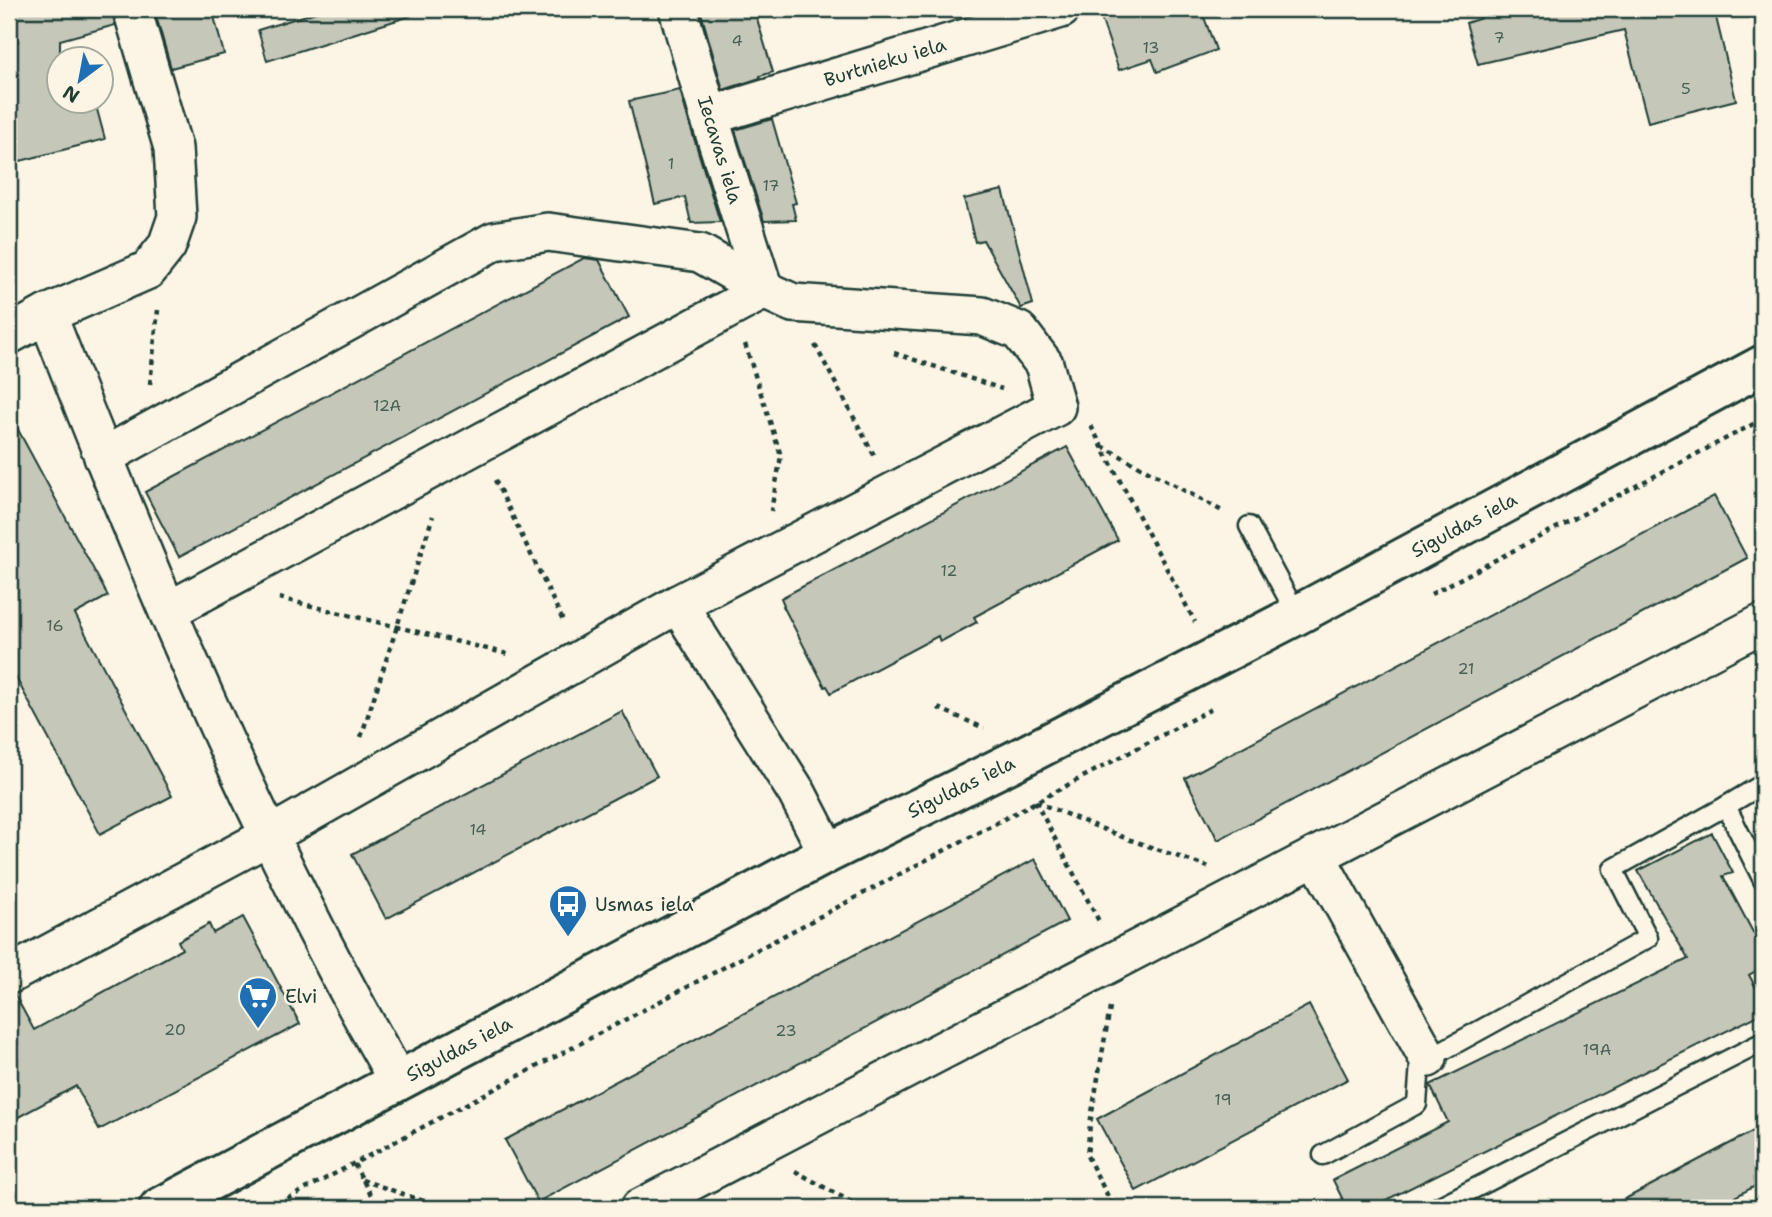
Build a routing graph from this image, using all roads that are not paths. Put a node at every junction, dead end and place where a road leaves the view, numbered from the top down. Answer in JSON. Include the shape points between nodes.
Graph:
{"nodes":[{"id":1,"x":132,"y":9,"type":"edge"},
{"id":2,"x":678,"y":9,"type":"edge"},
{"id":3,"x":1061,"y":9,"type":"edge"},
{"id":4,"x":709,"y":116,"type":"junction"},
{"id":5,"x":763,"y":300,"type":"junction"},
{"id":6,"x":47,"y":314,"type":"junction"},
{"id":7,"x":9,"y":335,"type":"edge"},
{"id":8,"x":1763,"y":365,"type":"edge"},
{"id":9,"x":103,"y":457,"type":"junction"},
{"id":10,"x":1249,"y":526,"type":"road end"},
{"id":11,"x":678,"y":604,"type":"junction"},
{"id":12,"x":168,"y":611,"type":"junction"},
{"id":13,"x":1297,"y":615,"type":"junction"},
{"id":14,"x":1763,"y":622,"type":"edge"},
{"id":15,"x":1763,"y":784,"type":"edge"},
{"id":16,"x":1726,"y":806,"type":"junction"},
{"id":17,"x":269,"y":836,"type":"junction"},
{"id":18,"x":828,"y":853,"type":"junction"},
{"id":19,"x":1316,"y":856,"type":"junction"},
{"id":20,"x":1763,"y":880,"type":"edge"},
{"id":21,"x":11,"y":964,"type":"edge"},
{"id":22,"x":1763,"y":1042,"type":"edge"},
{"id":23,"x":1428,"y":1058,"type":"junction"},
{"id":24,"x":398,"y":1081,"type":"junction"},
{"id":25,"x":1323,"y":1155,"type":"dead end"},
{"id":26,"x":159,"y":1208,"type":"edge"},
{"id":27,"x":639,"y":1208,"type":"edge"},
{"id":28,"x":1436,"y":1208,"type":"edge"}],
"edges":[{"from":1,"to":6,"type":"street","via":[[173,148],[177,217],[167,246],[148,270]]},
{"from":2,"to":4,"type":"street","name":"Iecavas iela"},
{"from":3,"to":4,"type":"street","name":"Burtnieku iela"},
{"from":4,"to":5,"type":"street","name":"Iecavas iela"},
{"from":5,"to":9,"type":"street","via":[[700,253],[548,232],[494,241]]},
{"from":5,"to":11,"type":"street","via":[[982,316],[1019,331],[1044,364],[1056,407]]},
{"from":5,"to":12,"type":"street"},
{"from":6,"to":7,"type":"street"},
{"from":6,"to":9,"type":"street"},
{"from":8,"to":13,"type":"street","name":"Siguldas iela"},
{"from":9,"to":12,"type":"street"},
{"from":10,"to":13,"type":"lane"},
{"from":11,"to":17,"type":"street"},
{"from":11,"to":18,"type":"street","via":[[797,793]]},
{"from":12,"to":17,"type":"street"},
{"from":13,"to":18,"type":"street","name":"Siguldas iela"},
{"from":14,"to":19,"type":"street"},
{"from":15,"to":16,"type":"lane"},
{"from":16,"to":20,"type":"lane"},
{"from":16,"to":23,"type":"lane","via":[[1614,869],[1648,938]]},
{"from":17,"to":21,"type":"street"},
{"from":17,"to":24,"type":"street"},
{"from":18,"to":24,"type":"street","name":"Siguldas iela"},
{"from":19,"to":23,"type":"street"},
{"from":19,"to":27,"type":"street"},
{"from":22,"to":28,"type":"lane"},
{"from":23,"to":25,"type":"lane","via":[[1420,1063],[1417,1104]]},
{"from":24,"to":26,"type":"street","name":"Siguldas iela"}]}
